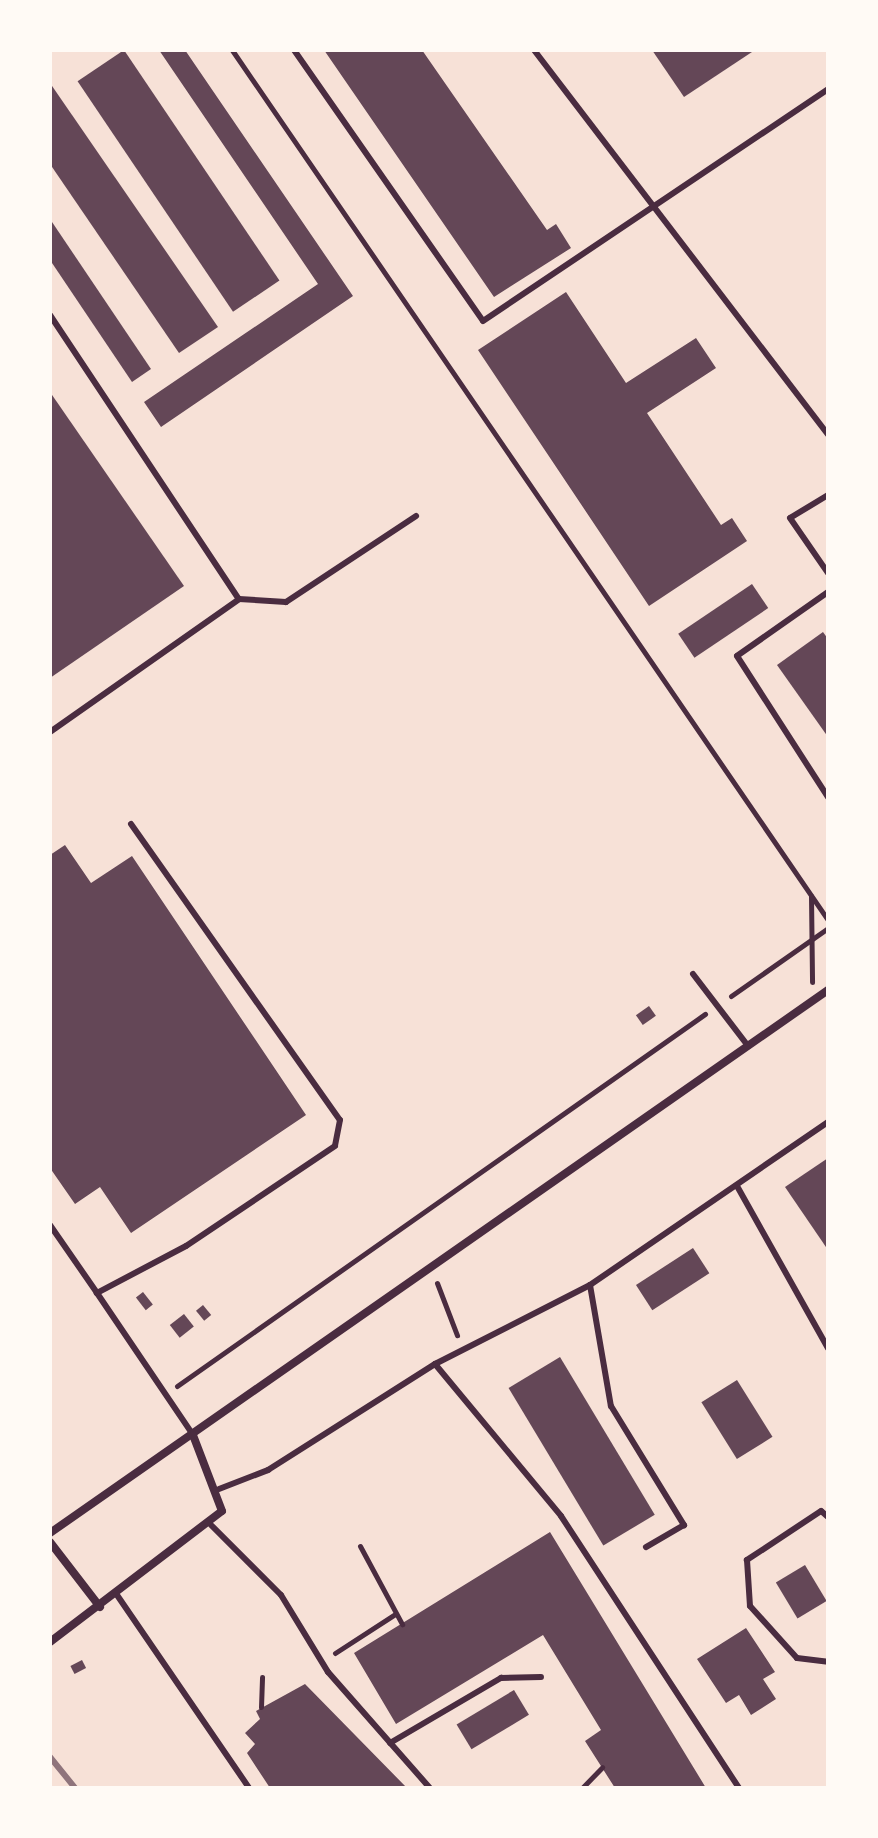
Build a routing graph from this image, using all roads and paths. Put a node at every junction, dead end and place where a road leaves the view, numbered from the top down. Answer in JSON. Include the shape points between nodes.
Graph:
{"nodes":[{"id":1,"x":232,"y":50,"type":"edge"},
{"id":2,"x":294,"y":50,"type":"edge"},
{"id":3,"x":534,"y":50,"type":"edge"},
{"id":4,"x":828,"y":89,"type":"edge"},
{"id":5,"x":658,"y":206,"type":"junction"},
{"id":6,"x":50,"y":315,"type":"edge"},
{"id":7,"x":828,"y":435,"type":"edge"},
{"id":8,"x":828,"y":495,"type":"edge"},
{"id":9,"x":416,"y":516,"type":"dead end"},
{"id":10,"x":828,"y":573,"type":"edge"},
{"id":11,"x":828,"y":592,"type":"edge"},
{"id":12,"x":239,"y":599,"type":"junction"},
{"id":13,"x":50,"y":732,"type":"edge"},
{"id":14,"x":828,"y":797,"type":"edge"},
{"id":15,"x":131,"y":824,"type":"dead end"},
{"id":16,"x":811,"y":895,"type":"junction"},
{"id":17,"x":828,"y":920,"type":"edge"},
{"id":18,"x":828,"y":928,"type":"edge"},
{"id":19,"x":812,"y":939,"type":"junction"},
{"id":20,"x":693,"y":974,"type":"dead end"},
{"id":21,"x":828,"y":990,"type":"edge"},
{"id":22,"x":731,"y":996,"type":"dead end"},
{"id":23,"x":813,"y":1000,"type":"junction"},
{"id":24,"x":706,"y":1014,"type":"dead end"},
{"id":25,"x":748,"y":1046,"type":"junction"},
{"id":26,"x":828,"y":1122,"type":"edge"},
{"id":27,"x":737,"y":1186,"type":"junction"},
{"id":28,"x":50,"y":1225,"type":"edge"},
{"id":29,"x":437,"y":1283,"type":"dead end"},
{"id":30,"x":590,"y":1285,"type":"junction"},
{"id":31,"x":97,"y":1293,"type":"junction"},
{"id":32,"x":828,"y":1348,"type":"edge"},
{"id":33,"x":463,"y":1352,"type":"junction"},
{"id":34,"x":435,"y":1364,"type":"junction"},
{"id":35,"x":168,"y":1392,"type":"junction"},
{"id":36,"x":193,"y":1435,"type":"junction"},
{"id":37,"x":219,"y":1489,"type":"junction"},
{"id":38,"x":828,"y":1517,"type":"edge"},
{"id":39,"x":211,"y":1525,"type":"junction"},
{"id":40,"x":50,"y":1533,"type":"edge"},
{"id":41,"x":50,"y":1542,"type":"edge"},
{"id":42,"x":360,"y":1546,"type":"dead end"},
{"id":43,"x":646,"y":1547,"type":"dead end"},
{"id":44,"x":117,"y":1595,"type":"junction"},
{"id":45,"x":100,"y":1607,"type":"junction"},
{"id":46,"x":395,"y":1614,"type":"junction"},
{"id":47,"x":402,"y":1624,"type":"dead end"},
{"id":48,"x":50,"y":1642,"type":"edge"},
{"id":49,"x":337,"y":1652,"type":"dead end"},
{"id":50,"x":828,"y":1662,"type":"edge"},
{"id":51,"x":262,"y":1677,"type":"dead end"},
{"id":52,"x":541,"y":1677,"type":"dead end"},
{"id":53,"x":261,"y":1707,"type":"dead end"},
{"id":54,"x":390,"y":1743,"type":"junction"},
{"id":55,"x":602,"y":1767,"type":"dead end"},
{"id":56,"x":249,"y":1788,"type":"edge"},
{"id":57,"x":430,"y":1788,"type":"edge"},
{"id":58,"x":582,"y":1788,"type":"edge"},
{"id":59,"x":739,"y":1788,"type":"edge"}],
"edges":[{"from":1,"to":16,"type":"path"},
{"from":2,"to":5,"type":"lane","via":[[483,321]]},
{"from":3,"to":5,"type":"lane"},
{"from":4,"to":5,"type":"lane"},
{"from":5,"to":7,"type":"lane"},
{"from":6,"to":12,"type":"lane"},
{"from":8,"to":10,"type":"lane","via":[[790,518]]},
{"from":9,"to":12,"type":"lane","via":[[286,602]]},
{"from":11,"to":14,"type":"lane","via":[[737,656]]},
{"from":12,"to":13,"type":"lane"},
{"from":15,"to":31,"type":"lane","via":[[340,1120],[335,1146],[186,1246]]},
{"from":16,"to":17,"type":"path"},
{"from":16,"to":19,"type":"path"},
{"from":18,"to":19,"type":"path"},
{"from":19,"to":22,"type":"path"},
{"from":19,"to":23,"type":"path"},
{"from":20,"to":25,"type":"lane"},
{"from":21,"to":23,"type":"street"},
{"from":23,"to":25,"type":"street"},
{"from":24,"to":35,"type":"path"},
{"from":25,"to":36,"type":"street"},
{"from":26,"to":27,"type":"lane"},
{"from":27,"to":30,"type":"lane"},
{"from":27,"to":32,"type":"lane"},
{"from":28,"to":31,"type":"lane"},
{"from":29,"to":33,"type":"path"},
{"from":30,"to":33,"type":"lane"},
{"from":30,"to":43,"type":"lane","via":[[611,1406],[684,1525]]},
{"from":31,"to":35,"type":"lane"},
{"from":33,"to":34,"type":"lane"},
{"from":34,"to":37,"type":"lane","via":[[268,1470]]},
{"from":34,"to":59,"type":"lane","via":[[561,1516]]},
{"from":35,"to":36,"type":"lane"},
{"from":36,"to":37,"type":"street"},
{"from":36,"to":40,"type":"street"},
{"from":37,"to":39,"type":"street","via":[[222,1511]]},
{"from":38,"to":50,"type":"lane","via":[[821,1511],[747,1560],[750,1606],[797,1658]]},
{"from":39,"to":44,"type":"street"},
{"from":39,"to":54,"type":"lane","via":[[281,1595],[328,1672]]},
{"from":41,"to":45,"type":"street"},
{"from":42,"to":46,"type":"path"},
{"from":44,"to":45,"type":"street"},
{"from":44,"to":56,"type":"lane"},
{"from":45,"to":48,"type":"street"},
{"from":46,"to":47,"type":"path"},
{"from":46,"to":49,"type":"path"},
{"from":51,"to":53,"type":"path"},
{"from":52,"to":54,"type":"lane","via":[[501,1678]]},
{"from":54,"to":57,"type":"lane"},
{"from":55,"to":58,"type":"path"}]}
